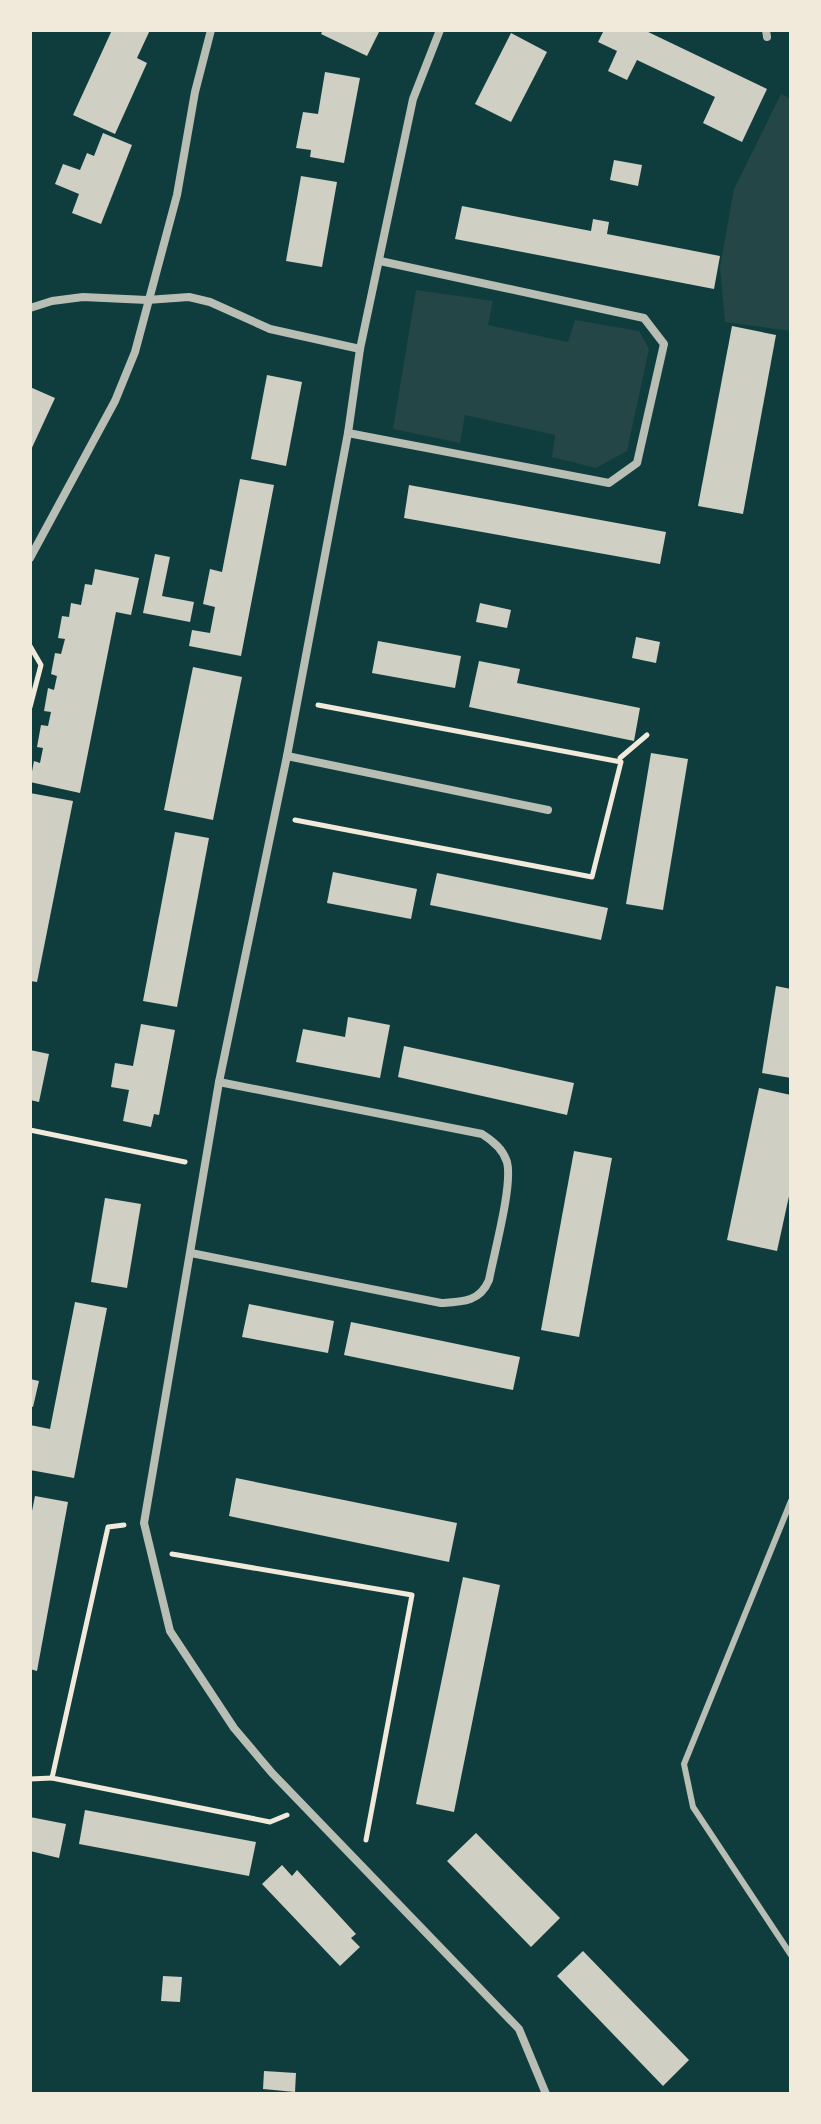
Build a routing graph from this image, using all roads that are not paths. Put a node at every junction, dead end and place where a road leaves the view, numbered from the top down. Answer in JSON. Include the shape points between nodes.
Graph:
{"nodes":[{"id":1,"x":211,"y":30,"type":"edge"},
{"id":2,"x":440,"y":30,"type":"edge"},
{"id":3,"x":380,"y":261,"type":"junction"},
{"id":4,"x":147,"y":300,"type":"junction"},
{"id":5,"x":30,"y":308,"type":"edge"},
{"id":6,"x":360,"y":349,"type":"junction"},
{"id":7,"x":348,"y":433,"type":"junction"},
{"id":8,"x":30,"y":558,"type":"edge"},
{"id":9,"x":287,"y":756,"type":"junction"},
{"id":10,"x":548,"y":810,"type":"dead end"},
{"id":11,"x":219,"y":1082,"type":"junction"},
{"id":12,"x":191,"y":1253,"type":"junction"},
{"id":13,"x":791,"y":1501,"type":"edge"},
{"id":14,"x":791,"y":1955,"type":"edge"},
{"id":15,"x":546,"y":2094,"type":"edge"}],
"edges":[{"from":1,"to":4,"type":"street","via":[[177,195]]},
{"from":2,"to":3,"type":"street","via":[[413,99]]},
{"from":3,"to":6,"type":"street"},
{"from":3,"to":7,"type":"street","via":[[644,318],[664,344],[637,463],[609,483]]},
{"from":4,"to":5,"type":"street","via":[[83,297]]},
{"from":4,"to":6,"type":"street","via":[[189,297],[270,329]]},
{"from":4,"to":8,"type":"street","via":[[135,352],[115,401]]},
{"from":6,"to":7,"type":"street"},
{"from":7,"to":9,"type":"street"},
{"from":9,"to":10,"type":"street"},
{"from":9,"to":11,"type":"street"},
{"from":11,"to":12,"type":"street"},
{"from":11,"to":12,"type":"street","via":[[482,1134],[503,1154],[508,1179],[489,1280],[470,1301],[441,1303]]},
{"from":12,"to":15,"type":"street","via":[[144,1523],[170,1631],[234,1728],[519,2029]]},
{"from":13,"to":14,"type":"lane","via":[[684,1764],[693,1807]]}]}
